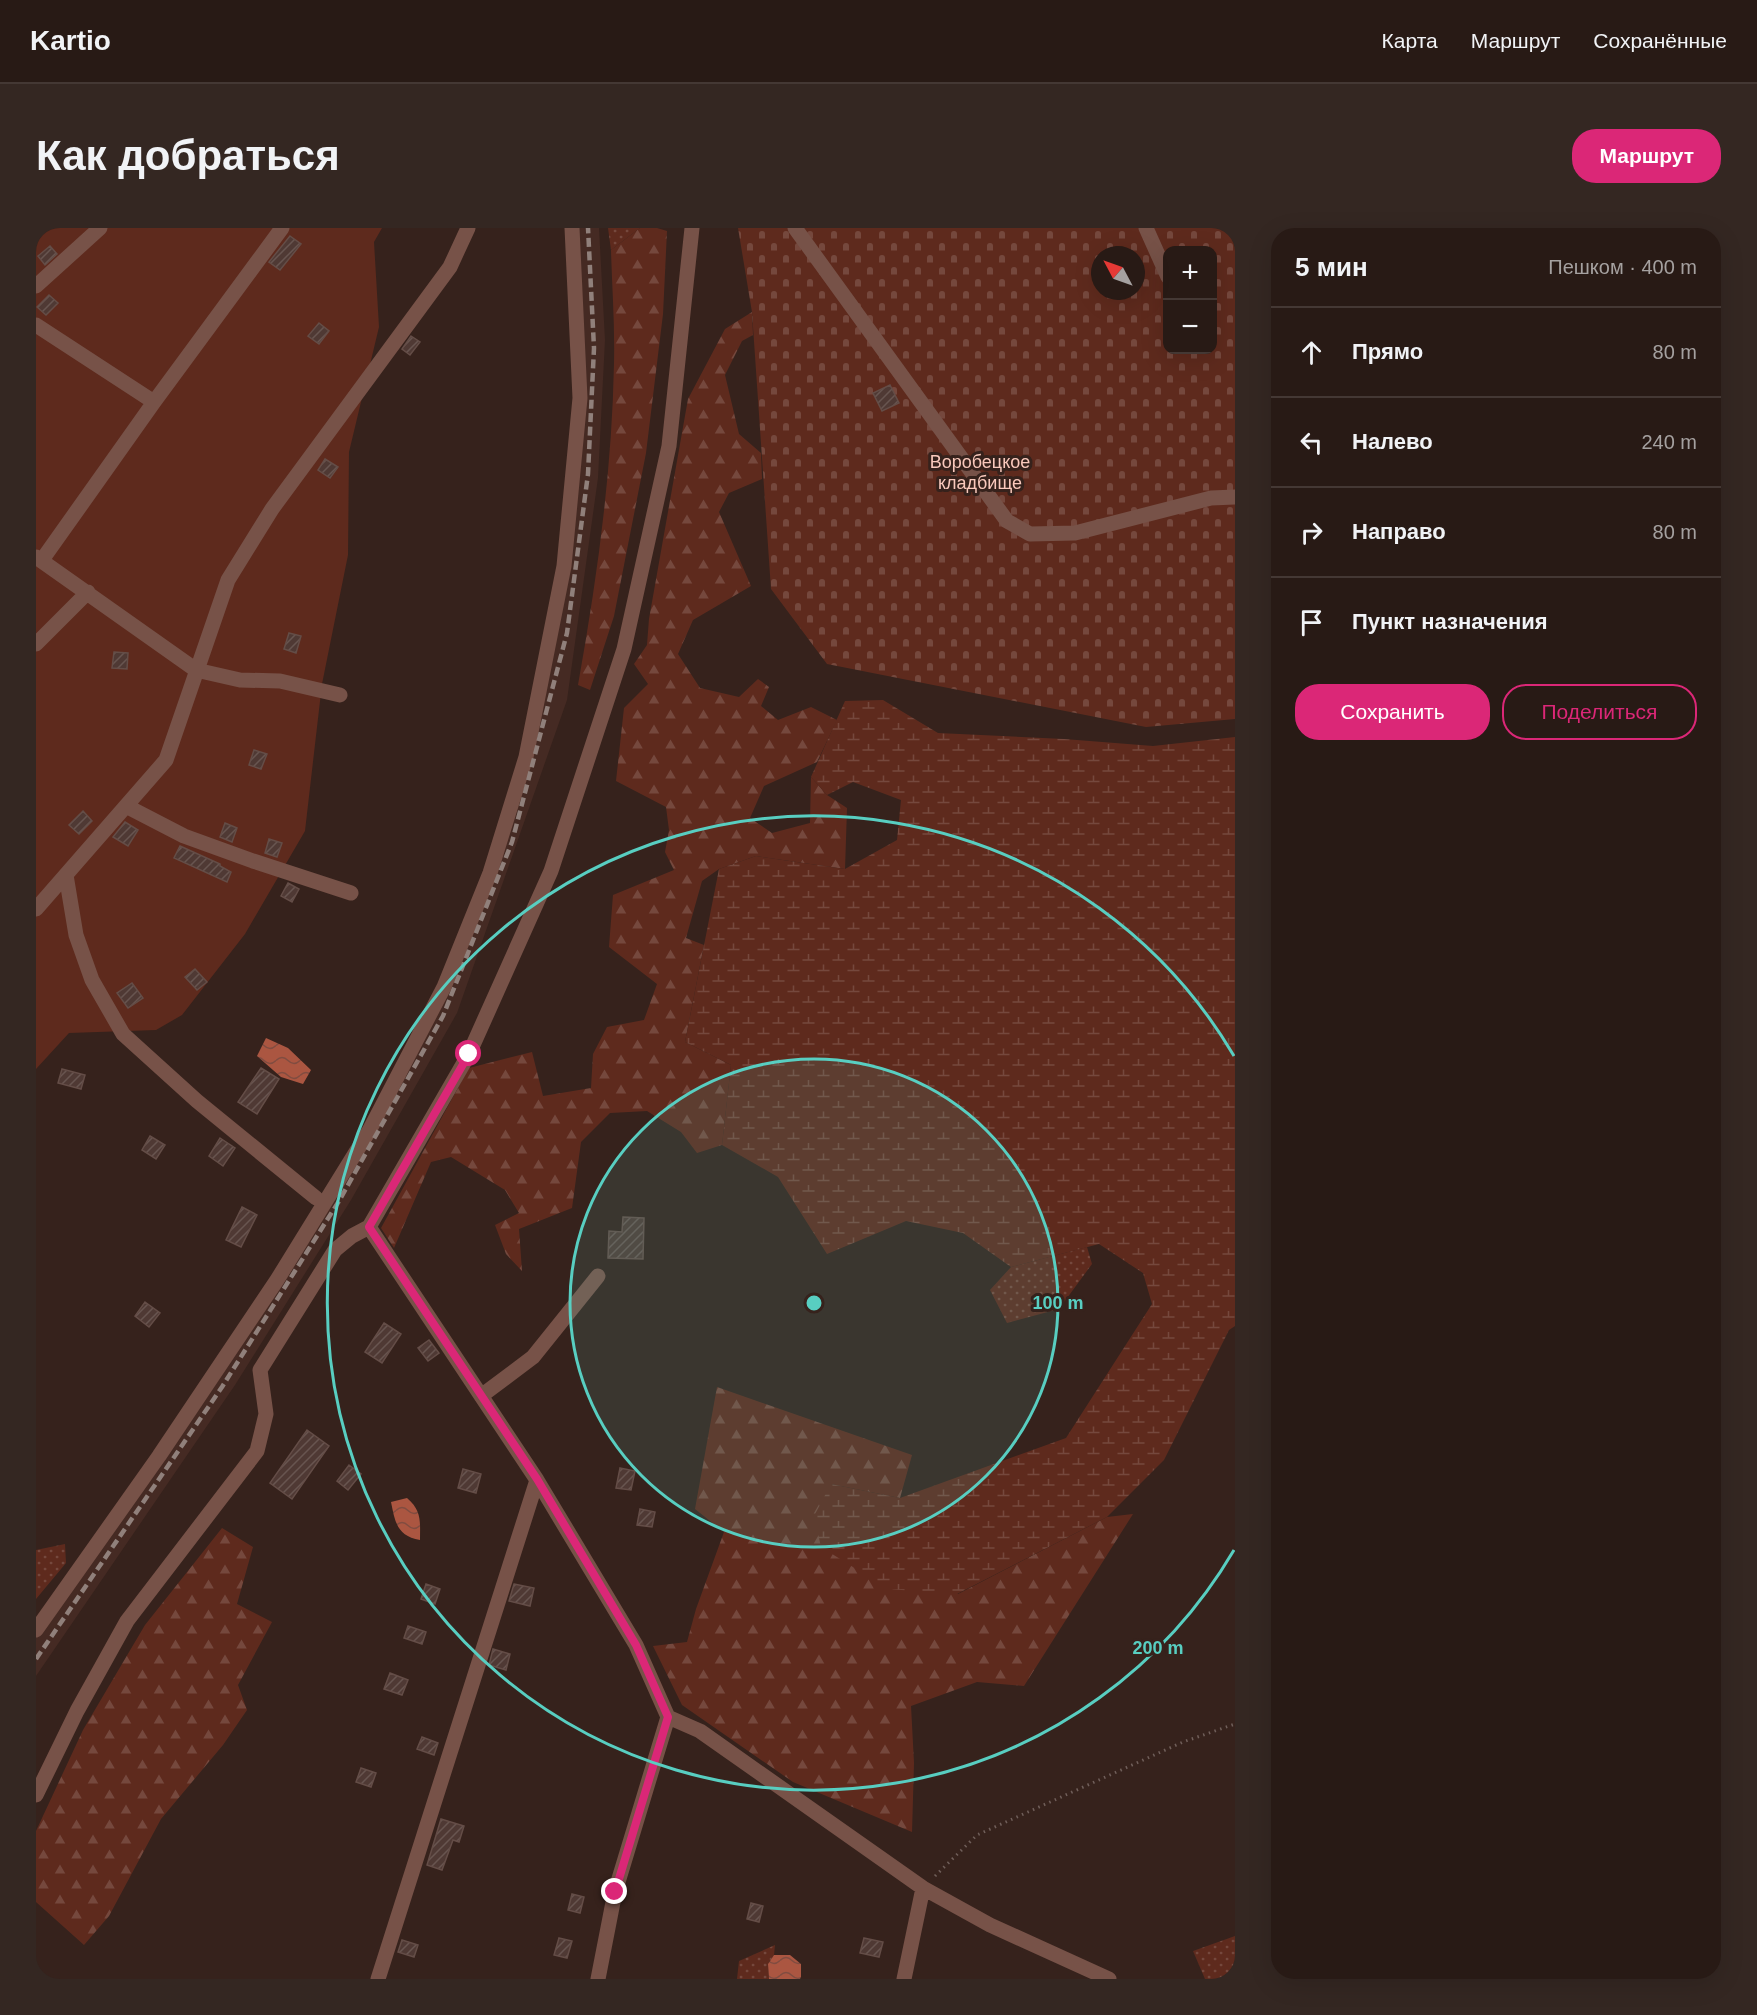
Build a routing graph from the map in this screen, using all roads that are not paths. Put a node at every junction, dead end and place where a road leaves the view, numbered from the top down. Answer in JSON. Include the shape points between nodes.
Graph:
{"nodes":[{"id":1,"x":100,"y":228,"type":"edge"},
{"id":2,"x":282,"y":228,"type":"edge"},
{"id":3,"x":468,"y":228,"type":"edge"},
{"id":4,"x":572,"y":228,"type":"edge"},
{"id":5,"x":692,"y":228,"type":"edge"},
{"id":6,"x":795,"y":228,"type":"edge"},
{"id":7,"x":1146,"y":228,"type":"edge"},
{"id":8,"x":1163,"y":268,"type":"edge"},
{"id":9,"x":36,"y":286,"type":"edge"},
{"id":10,"x":36,"y":325,"type":"edge"},
{"id":11,"x":154,"y":402,"type":"junction"},
{"id":12,"x":1235,"y":497,"type":"edge"},
{"id":13,"x":39,"y":558,"type":"edge"},
{"id":14,"x":88,"y":592,"type":"junction"},
{"id":15,"x":36,"y":644,"type":"edge"},
{"id":16,"x":196,"y":670,"type":"junction"},
{"id":17,"x":340,"y":695,"type":"dead end"},
{"id":18,"x":126,"y":806,"type":"junction"},
{"id":19,"x":66,"y":875,"type":"junction"},
{"id":20,"x":351,"y":893,"type":"dead end"},
{"id":21,"x":36,"y":909,"type":"edge"},
{"id":22,"x":316,"y":1198,"type":"dead end"},
{"id":23,"x":369,"y":1227,"type":"junction"},
{"id":24,"x":598,"y":1276,"type":"dead end"},
{"id":25,"x":481,"y":1396,"type":"junction"},
{"id":26,"x":537,"y":1479,"type":"junction"},
{"id":27,"x":36,"y":1630,"type":"edge"},
{"id":28,"x":668,"y":1717,"type":"junction"},
{"id":29,"x":36,"y":1795,"type":"edge"},
{"id":30,"x":923,"y":1888,"type":"junction"},
{"id":31,"x":378,"y":1979,"type":"edge"},
{"id":32,"x":598,"y":1979,"type":"edge"},
{"id":33,"x":904,"y":1979,"type":"edge"},
{"id":34,"x":1108,"y":1979,"type":"edge"}],
"edges":[{"from":1,"to":9,"type":"street"},
{"from":2,"to":11,"type":"street"},
{"from":3,"to":16,"type":"street","via":[[450,267],[272,509],[234,570]]},
{"from":4,"to":27,"type":"street","via":[[580,398],[564,566],[526,757],[490,873],[444,987],[369,1131],[257,1310]]},
{"from":5,"to":23,"type":"street","via":[[669,446],[624,649],[551,871],[469,1054]]},
{"from":6,"to":12,"type":"street","via":[[1007,521],[1030,534],[1075,533],[1211,498]]},
{"from":7,"to":8,"type":"street"},
{"from":10,"to":11,"type":"street"},
{"from":11,"to":13,"type":"street"},
{"from":13,"to":14,"type":"street"},
{"from":14,"to":15,"type":"street"},
{"from":14,"to":16,"type":"street"},
{"from":16,"to":17,"type":"street","via":[[240,680],[280,681]]},
{"from":16,"to":18,"type":"street","via":[[166,760]]},
{"from":18,"to":19,"type":"street"},
{"from":18,"to":20,"type":"street","via":[[184,836]]},
{"from":19,"to":21,"type":"street"},
{"from":19,"to":22,"type":"street","via":[[76,935],[92,980],[123,1034],[197,1101]]},
{"from":23,"to":25,"type":"street"},
{"from":23,"to":29,"type":"street","via":[[335,1250],[260,1370],[266,1414],[257,1451],[127,1621]]},
{"from":24,"to":25,"type":"street","via":[[533,1357]]},
{"from":25,"to":26,"type":"street"},
{"from":26,"to":28,"type":"street","via":[[636,1645]]},
{"from":26,"to":31,"type":"street"},
{"from":28,"to":30,"type":"street","via":[[700,1731]]},
{"from":28,"to":32,"type":"street","via":[[615,1892]]},
{"from":30,"to":33,"type":"street"},
{"from":30,"to":34,"type":"street","via":[[990,1925]]}]}
